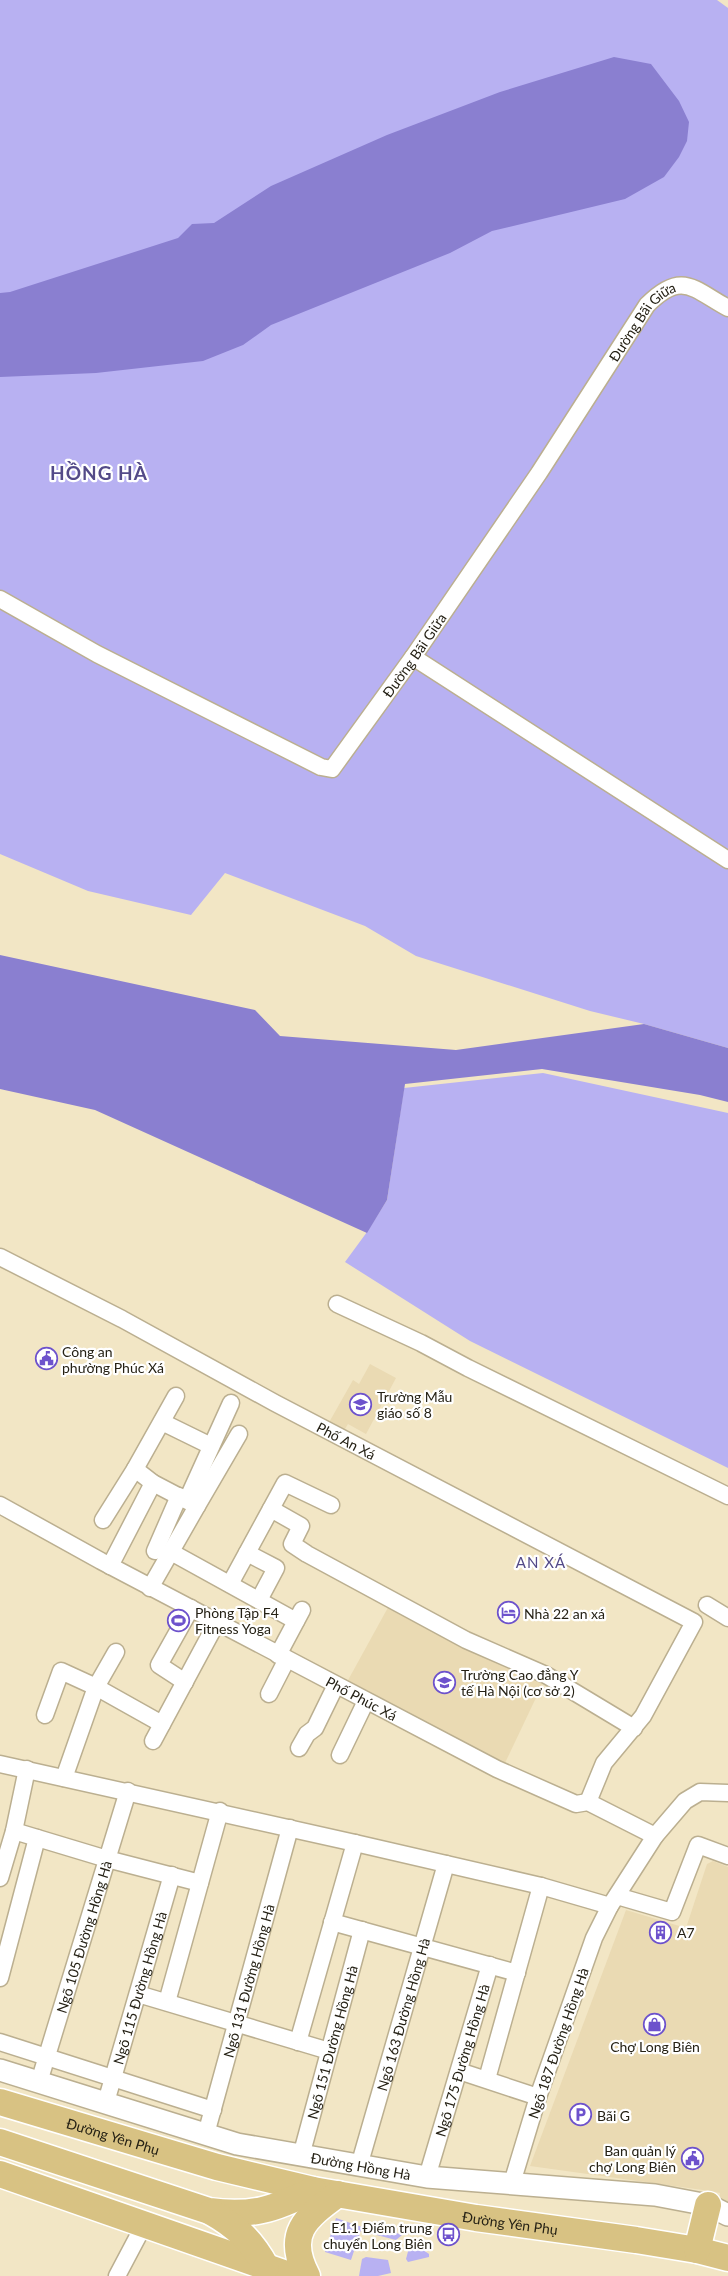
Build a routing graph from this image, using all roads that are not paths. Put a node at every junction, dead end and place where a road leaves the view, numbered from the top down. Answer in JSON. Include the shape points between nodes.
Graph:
{"nodes":[{"id":1,"x":728,"y":308,"type":"edge"},
{"id":2,"x":0,"y":599,"type":"edge"},
{"id":3,"x":413,"y":657,"type":"junction"},
{"id":4,"x":728,"y":860,"type":"edge"},
{"id":5,"x":0,"y":1257,"type":"edge"},
{"id":6,"x":337,"y":1304,"type":"dead end"},
{"id":7,"x":176,"y":1396,"type":"dead end"},
{"id":8,"x":231,"y":1403,"type":"dead end"},
{"id":9,"x":162,"y":1422,"type":"junction"},
{"id":10,"x":240,"y":1434,"type":"dead end"},
{"id":11,"x":211,"y":1446,"type":"junction"},
{"id":12,"x":135,"y":1469,"type":"junction"},
{"id":13,"x":152,"y":1483,"type":"junction"},
{"id":14,"x":728,"y":1496,"type":"edge"},
{"id":15,"x":188,"y":1501,"type":"junction"},
{"id":16,"x":0,"y":1505,"type":"edge"},
{"id":17,"x":332,"y":1505,"type":"dead end"},
{"id":18,"x":271,"y":1509,"type":"junction"},
{"id":19,"x":103,"y":1520,"type":"dead end"},
{"id":20,"x":163,"y":1551,"type":"junction"},
{"id":21,"x":247,"y":1553,"type":"junction"},
{"id":22,"x":110,"y":1566,"type":"junction"},
{"id":23,"x":230,"y":1584,"type":"junction"},
{"id":24,"x":150,"y":1588,"type":"junction"},
{"id":25,"x":259,"y":1600,"type":"junction"},
{"id":26,"x":706,"y":1605,"type":"dead end"},
{"id":27,"x":191,"y":1608,"type":"junction"},
{"id":28,"x":728,"y":1618,"type":"edge"},
{"id":29,"x":217,"y":1622,"type":"junction"},
{"id":30,"x":116,"y":1652,"type":"dead end"},
{"id":31,"x":282,"y":1657,"type":"junction"},
{"id":32,"x":185,"y":1682,"type":"junction"},
{"id":33,"x":336,"y":1685,"type":"junction"},
{"id":34,"x":96,"y":1687,"type":"junction"},
{"id":35,"x":269,"y":1694,"type":"dead end"},
{"id":36,"x":366,"y":1701,"type":"junction"},
{"id":37,"x":45,"y":1716,"type":"dead end"},
{"id":38,"x":162,"y":1724,"type":"junction"},
{"id":39,"x":634,"y":1728,"type":"junction"},
{"id":40,"x":153,"y":1741,"type":"dead end"},
{"id":41,"x":299,"y":1748,"type":"dead end"},
{"id":42,"x":340,"y":1755,"type":"dead end"},
{"id":43,"x":0,"y":1764,"type":"edge"},
{"id":44,"x":27,"y":1769,"type":"junction"},
{"id":45,"x":64,"y":1778,"type":"junction"},
{"id":46,"x":128,"y":1792,"type":"junction"},
{"id":47,"x":728,"y":1793,"type":"edge"},
{"id":48,"x":588,"y":1802,"type":"junction"},
{"id":49,"x":220,"y":1812,"type":"junction"},
{"id":50,"x":290,"y":1828,"type":"junction"},
{"id":51,"x":14,"y":1831,"type":"junction"},
{"id":52,"x":655,"y":1836,"type":"junction"},
{"id":53,"x":37,"y":1838,"type":"junction"},
{"id":54,"x":355,"y":1843,"type":"junction"},
{"id":55,"x":728,"y":1856,"type":"edge"},
{"id":56,"x":107,"y":1859,"type":"junction"},
{"id":57,"x":446,"y":1864,"type":"junction"},
{"id":58,"x":172,"y":1875,"type":"junction"},
{"id":59,"x":0,"y":1878,"type":"edge"},
{"id":60,"x":200,"y":1883,"type":"junction"},
{"id":61,"x":541,"y":1886,"type":"junction"},
{"id":62,"x":614,"y":1901,"type":"junction"},
{"id":63,"x":332,"y":1922,"type":"junction"},
{"id":64,"x":362,"y":1930,"type":"junction"},
{"id":65,"x":422,"y":1946,"type":"junction"},
{"id":66,"x":3,"y":1954,"type":"edge"},
{"id":67,"x":490,"y":1965,"type":"junction"},
{"id":68,"x":517,"y":1973,"type":"junction"},
{"id":69,"x":0,"y":1978,"type":"edge"},
{"id":70,"x":138,"y":1994,"type":"junction"},
{"id":71,"x":167,"y":2002,"type":"junction"},
{"id":72,"x":236,"y":2023,"type":"junction"},
{"id":73,"x":0,"y":2042,"type":"edge"},
{"id":74,"x":298,"y":2042,"type":"junction"},
{"id":75,"x":329,"y":2051,"type":"junction"},
{"id":76,"x":47,"y":2056,"type":"junction"},
{"id":77,"x":0,"y":2070,"type":"edge"},
{"id":78,"x":459,"y":2071,"type":"junction"},
{"id":79,"x":113,"y":2078,"type":"junction"},
{"id":80,"x":487,"y":2079,"type":"junction"},
{"id":81,"x":39,"y":2082,"type":"junction"},
{"id":82,"x":538,"y":2097,"type":"junction"},
{"id":83,"x":0,"y":2102,"type":"edge"},
{"id":84,"x":106,"y":2102,"type":"junction"},
{"id":85,"x":213,"y":2110,"type":"junction"},
{"id":86,"x":206,"y":2134,"type":"junction"},
{"id":87,"x":0,"y":2142,"type":"edge"},
{"id":88,"x":301,"y":2156,"type":"junction"},
{"id":89,"x":359,"y":2166,"type":"junction"},
{"id":90,"x":0,"y":2174,"type":"edge"},
{"id":91,"x":427,"y":2178,"type":"junction"},
{"id":92,"x":512,"y":2183,"type":"junction"},
{"id":93,"x":326,"y":2192,"type":"junction"},
{"id":94,"x":209,"y":2210,"type":"junction"},
{"id":95,"x":718,"y":2210,"type":"edge"},
{"id":96,"x":145,"y":2223,"type":"junction"},
{"id":97,"x":711,"y":2254,"type":"edge"},
{"id":98,"x":266,"y":2267,"type":"junction"},
{"id":99,"x":117,"y":2276,"type":"edge"},
{"id":100,"x":292,"y":2276,"type":"edge"},
{"id":101,"x":307,"y":2276,"type":"edge"}],
"edges":[{"from":1,"to":3,"type":"street","name":"Đường Bãi Giữa","via":[[695,287],[674,286],[661,291],[647,305],[577,415]]},
{"from":2,"to":3,"type":"street","name":"Đường Bãi Giữa","via":[[97,654],[321,768],[332,769],[338,762]]},
{"from":3,"to":4,"type":"street"},
{"from":5,"to":39,"type":"street","name":"Phố An Xá","via":[[694,1622]]},
{"from":6,"to":14,"type":"street"},
{"from":7,"to":9,"type":"street"},
{"from":8,"to":11,"type":"street"},
{"from":9,"to":11,"type":"street"},
{"from":9,"to":12,"type":"street"},
{"from":10,"to":15,"type":"street"},
{"from":11,"to":15,"type":"street"},
{"from":12,"to":13,"type":"street"},
{"from":12,"to":19,"type":"street"},
{"from":13,"to":15,"type":"street"},
{"from":13,"to":22,"type":"street"},
{"from":15,"to":20,"type":"street"},
{"from":16,"to":22,"type":"street","name":"Phố Phúc Xá"},
{"from":17,"to":18,"type":"street","via":[[285,1483]]},
{"from":18,"to":21,"type":"street"},
{"from":18,"to":39,"type":"street","via":[[301,1526],[292,1544],[307,1554],[466,1640],[546,1675]]},
{"from":20,"to":23,"type":"street"},
{"from":20,"to":24,"type":"street"},
{"from":21,"to":23,"type":"street"},
{"from":21,"to":25,"type":"street","via":[[276,1568]]},
{"from":22,"to":24,"type":"street","name":"Phố Phúc Xá"},
{"from":23,"to":25,"type":"street"},
{"from":24,"to":27,"type":"street","name":"Phố Phúc Xá"},
{"from":25,"to":31,"type":"street","via":[[299,1615]]},
{"from":26,"to":28,"type":"street"},
{"from":27,"to":29,"type":"street","name":"Phố Phúc Xá"},
{"from":27,"to":32,"type":"street","via":[[159,1664]]},
{"from":29,"to":31,"type":"street","name":"Phố Phúc Xá"},
{"from":29,"to":32,"type":"street"},
{"from":30,"to":34,"type":"street"},
{"from":31,"to":33,"type":"street","name":"Phố Phúc Xá"},
{"from":31,"to":35,"type":"street"},
{"from":32,"to":38,"type":"street"},
{"from":33,"to":36,"type":"street","name":"Phố Phúc Xá"},
{"from":33,"to":41,"type":"street","via":[[315,1728]]},
{"from":34,"to":37,"type":"street","via":[[61,1671]]},
{"from":34,"to":38,"type":"street"},
{"from":34,"to":45,"type":"street"},
{"from":36,"to":42,"type":"street"},
{"from":36,"to":48,"type":"street","name":"Phố Phúc Xá","via":[[506,1773],[576,1804]]},
{"from":38,"to":40,"type":"street"},
{"from":39,"to":48,"type":"street","via":[[604,1763]]},
{"from":43,"to":44,"type":"street"},
{"from":44,"to":45,"type":"street"},
{"from":44,"to":51,"type":"street"},
{"from":45,"to":46,"type":"street"},
{"from":46,"to":49,"type":"street"},
{"from":46,"to":56,"type":"street","name":"Ngõ 105 Đường Hồng Hà"},
{"from":47,"to":52,"type":"street","via":[[700,1792],[685,1801]]},
{"from":48,"to":52,"type":"street","name":"Phố Phúc Xá"},
{"from":49,"to":50,"type":"street"},
{"from":49,"to":60,"type":"street"},
{"from":50,"to":54,"type":"street"},
{"from":50,"to":72,"type":"street","name":"Ngõ 131 Đường Hồng Hà"},
{"from":51,"to":53,"type":"street"},
{"from":51,"to":59,"type":"street"},
{"from":52,"to":62,"type":"street"},
{"from":53,"to":56,"type":"street"},
{"from":53,"to":66,"type":"street"},
{"from":54,"to":57,"type":"street"},
{"from":54,"to":63,"type":"street"},
{"from":55,"to":62,"type":"street","via":[[698,1845],[672,1912]]},
{"from":56,"to":58,"type":"street"},
{"from":56,"to":76,"type":"street","name":"Ngõ 105 Đường Hồng Hà"},
{"from":57,"to":61,"type":"street"},
{"from":57,"to":65,"type":"street","name":"Ngõ 163 Đường Hồng Hà"},
{"from":58,"to":60,"type":"street"},
{"from":58,"to":70,"type":"street","name":"Ngõ 115 Đường Hồng Hà"},
{"from":60,"to":71,"type":"street"},
{"from":61,"to":62,"type":"street"},
{"from":61,"to":68,"type":"street"},
{"from":62,"to":82,"type":"street","name":"Ngõ 187 Đường Hồng Hà","via":[[594,1938]]},
{"from":63,"to":64,"type":"street"},
{"from":63,"to":74,"type":"street"},
{"from":64,"to":65,"type":"street"},
{"from":64,"to":75,"type":"street","name":"Ngõ 151 Đường Hồng Hà"},
{"from":65,"to":67,"type":"street"},
{"from":65,"to":89,"type":"street","name":"Ngõ 163 Đường Hồng Hà"},
{"from":66,"to":69,"type":"street"},
{"from":67,"to":68,"type":"street"},
{"from":67,"to":78,"type":"street","name":"Ngõ 175 Đường Hồng Hà"},
{"from":68,"to":80,"type":"street"},
{"from":70,"to":71,"type":"street"},
{"from":70,"to":79,"type":"street","name":"Ngõ 115 Đường Hồng Hà"},
{"from":71,"to":72,"type":"street"},
{"from":72,"to":74,"type":"street"},
{"from":72,"to":85,"type":"street","name":"Ngõ 131 Đường Hồng Hà"},
{"from":73,"to":76,"type":"street"},
{"from":74,"to":75,"type":"street"},
{"from":75,"to":88,"type":"street","name":"Ngõ 151 Đường Hồng Hà"},
{"from":76,"to":79,"type":"street"},
{"from":76,"to":81,"type":"street","name":"Ngõ 105 Đường Hồng Hà"},
{"from":77,"to":81,"type":"street","name":"Đường Hồng Hà"},
{"from":78,"to":80,"type":"street"},
{"from":78,"to":91,"type":"street","name":"Ngõ 175 Đường Hồng Hà"},
{"from":79,"to":84,"type":"street","name":"Ngõ 115 Đường Hồng Hà"},
{"from":79,"to":85,"type":"street"},
{"from":80,"to":82,"type":"street"},
{"from":81,"to":84,"type":"street","name":"Đường Hồng Hà"},
{"from":82,"to":92,"type":"street","name":"Ngõ 187 Đường Hồng Hà"},
{"from":83,"to":93,"type":"main road","name":"Đường Yên Phụ","via":[[217,2167]]},
{"from":84,"to":86,"type":"street","name":"Đường Hồng Hà"},
{"from":85,"to":86,"type":"street","name":"Ngõ 131 Đường Hồng Hà"},
{"from":86,"to":88,"type":"street","name":"Đường Hồng Hà","via":[[237,2144]]},
{"from":87,"to":94,"type":"main road"},
{"from":88,"to":89,"type":"street","name":"Đường Hồng Hà"},
{"from":89,"to":91,"type":"street","name":"Đường Hồng Hà"},
{"from":90,"to":96,"type":"main road"},
{"from":91,"to":92,"type":"street","name":"Đường Hồng Hà"},
{"from":92,"to":95,"type":"street","name":"Đường Hồng Hà","via":[[655,2195]]},
{"from":93,"to":94,"type":"main road","via":[[251,2213]]},
{"from":93,"to":97,"type":"main road","name":"Đường Yên Phụ"},
{"from":93,"to":101,"type":"main road","via":[[298,2238],[298,2258]]},
{"from":94,"to":98,"type":"main road","via":[[241,2231]]},
{"from":95,"to":97,"type":"main road"},
{"from":96,"to":98,"type":"main road"},
{"from":96,"to":99,"type":"street"},
{"from":98,"to":100,"type":"main road"}]}
